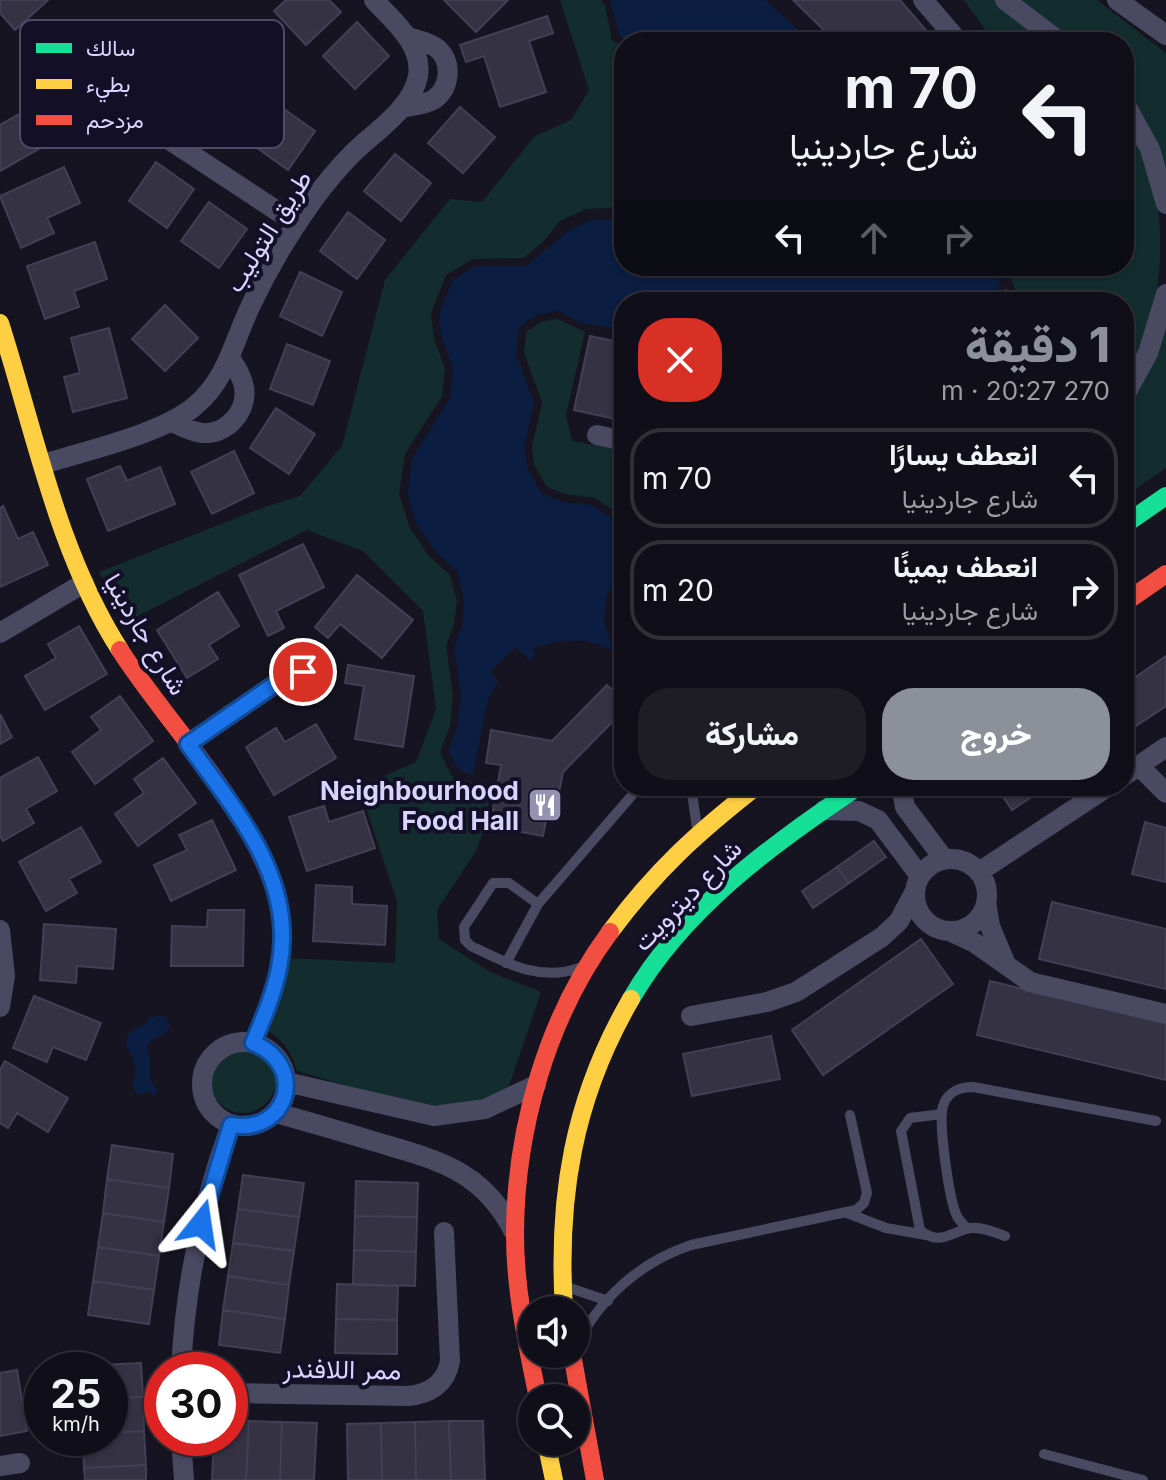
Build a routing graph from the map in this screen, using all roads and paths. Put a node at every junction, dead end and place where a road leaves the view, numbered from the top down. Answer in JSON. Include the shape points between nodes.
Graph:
{"nodes":[{"id":1,"x":374,"y":0,"type":"edge"},
{"id":2,"x":923,"y":0,"type":"edge"},
{"id":3,"x":1005,"y":0,"type":"edge"},
{"id":4,"x":1117,"y":0,"type":"edge"},
{"id":5,"x":950,"y":32,"type":"edge"},
{"id":6,"x":1038,"y":32,"type":"edge"},
{"id":7,"x":1166,"y":35,"type":"edge"},
{"id":8,"x":408,"y":37,"type":"junction"},
{"id":9,"x":401,"y":108,"type":"junction"},
{"id":10,"x":1134,"y":120,"type":"edge"},
{"id":11,"x":182,"y":148,"type":"edge"},
{"id":12,"x":1166,"y":204,"type":"edge"},
{"id":13,"x":297,"y":224,"type":"junction"},
{"id":14,"x":1166,"y":294,"type":"edge"},
{"id":15,"x":0,"y":323,"type":"edge"},
{"id":16,"x":1160,"y":338,"type":"edge"},
{"id":17,"x":230,"y":358,"type":"junction"},
{"id":18,"x":8,"y":375,"type":"edge"},
{"id":19,"x":1134,"y":381,"type":"edge"},
{"id":20,"x":172,"y":422,"type":"junction"},
{"id":21,"x":597,"y":435,"type":"dead end"},
{"id":22,"x":614,"y":439,"type":"edge"},
{"id":23,"x":43,"y":464,"type":"junction"},
{"id":24,"x":1166,"y":496,"type":"edge"},
{"id":25,"x":1134,"y":518,"type":"edge"},
{"id":26,"x":1166,"y":574,"type":"edge"},
{"id":27,"x":84,"y":583,"type":"junction"},
{"id":28,"x":1134,"y":596,"type":"edge"},
{"id":29,"x":0,"y":633,"type":"edge"},
{"id":30,"x":314,"y":673,"type":"dead end"},
{"id":31,"x":188,"y":744,"type":"junction"},
{"id":32,"x":1166,"y":747,"type":"edge"},
{"id":33,"x":1134,"y":770,"type":"edge"},
{"id":34,"x":1134,"y":772,"type":"edge"},
{"id":35,"x":1166,"y":793,"type":"edge"},
{"id":36,"x":631,"y":796,"type":"edge"},
{"id":37,"x":692,"y":796,"type":"edge"},
{"id":38,"x":744,"y":796,"type":"edge"},
{"id":39,"x":844,"y":796,"type":"edge"},
{"id":40,"x":903,"y":796,"type":"edge"},
{"id":41,"x":1094,"y":796,"type":"edge"},
{"id":42,"x":824,"y":810,"type":"junction"},
{"id":43,"x":697,"y":833,"type":"junction"},
{"id":44,"x":944,"y":859,"type":"junction"},
{"id":45,"x":979,"y":872,"type":"junction"},
{"id":46,"x":918,"y":884,"type":"junction"},
{"id":47,"x":986,"y":902,"type":"junction"},
{"id":48,"x":538,"y":904,"type":"junction"},
{"id":49,"x":943,"y":930,"type":"junction"},
{"id":50,"x":0,"y":932,"type":"edge"},
{"id":51,"x":882,"y":937,"type":"junction"},
{"id":52,"x":506,"y":963,"type":"junction"},
{"id":53,"x":588,"y":964,"type":"junction"},
{"id":54,"x":1009,"y":969,"type":"junction"},
{"id":55,"x":0,"y":1007,"type":"edge"},
{"id":56,"x":1166,"y":1014,"type":"edge"},
{"id":57,"x":691,"y":1016,"type":"dead end"},
{"id":58,"x":253,"y":1043,"type":"junction"},
{"id":59,"x":286,"y":1082,"type":"junction"},
{"id":60,"x":536,"y":1085,"type":"junction"},
{"id":61,"x":276,"y":1113,"type":"junction"},
{"id":62,"x":942,"y":1114,"type":"junction"},
{"id":63,"x":850,"y":1115,"type":"dead end"},
{"id":64,"x":1156,"y":1121,"type":"dead end"},
{"id":65,"x":231,"y":1125,"type":"junction"},
{"id":66,"x":845,"y":1212,"type":"junction"},
{"id":67,"x":968,"y":1229,"type":"junction"},
{"id":68,"x":444,"y":1232,"type":"dead end"},
{"id":69,"x":515,"y":1234,"type":"junction"},
{"id":70,"x":926,"y":1235,"type":"junction"},
{"id":71,"x":1005,"y":1236,"type":"dead end"},
{"id":72,"x":561,"y":1284,"type":"junction"},
{"id":73,"x":562,"y":1296,"type":"edge"},
{"id":74,"x":608,"y":1301,"type":"junction"},
{"id":75,"x":590,"y":1322,"type":"edge"},
{"id":76,"x":183,"y":1352,"type":"edge"},
{"id":77,"x":575,"y":1368,"type":"edge"},
{"id":78,"x":535,"y":1384,"type":"edge"},
{"id":79,"x":248,"y":1393,"type":"edge"},
{"id":80,"x":1044,"y":1454,"type":"dead end"},
{"id":81,"x":182,"y":1456,"type":"edge"},
{"id":82,"x":549,"y":1456,"type":"edge"},
{"id":83,"x":184,"y":1480,"type":"edge"},
{"id":84,"x":554,"y":1480,"type":"edge"},
{"id":85,"x":595,"y":1480,"type":"edge"},
{"id":86,"x":1143,"y":1480,"type":"edge"}],
"edges":[{"from":1,"to":8,"type":"street","name":"طريق التوليب"},
{"from":2,"to":5,"type":"street"},
{"from":3,"to":6,"type":"street"},
{"from":4,"to":7,"type":"street"},
{"from":8,"to":9,"type":"street","name":"طريق التوليب","via":[[418,74]]},
{"from":8,"to":9,"type":"street","name":"طريق التوليب","via":[[435,47],[448,75],[432,100]]},
{"from":9,"to":13,"type":"street","name":"طريق التوليب","via":[[331,178]]},
{"from":10,"to":12,"type":"street","via":[[1150,149]]},
{"from":11,"to":13,"type":"street"},
{"from":13,"to":17,"type":"street","name":"طريق التوليب","via":[[252,302]]},
{"from":14,"to":16,"type":"street"},
{"from":15,"to":18,"type":"street","name":"شارع جاردينيا"},
{"from":16,"to":19,"type":"street"},
{"from":17,"to":20,"type":"street","name":"طريق التوليب","via":[[207,395]]},
{"from":17,"to":20,"type":"street","via":[[244,388],[239,414],[230,424],[205,434]]},
{"from":18,"to":23,"type":"street","name":"شارع جاردينيا"},
{"from":20,"to":23,"type":"street","name":"طريق التوليب"},
{"from":21,"to":22,"type":"street"},
{"from":23,"to":27,"type":"street","name":"شارع جاردينيا"},
{"from":24,"to":25,"type":"street"},
{"from":26,"to":28,"type":"street"},
{"from":27,"to":29,"type":"street"},
{"from":27,"to":31,"type":"street","name":"شارع جاردينيا","via":[[138,677]]},
{"from":30,"to":31,"type":"street","via":[[281,680]]},
{"from":31,"to":58,"type":"street","name":"شارع جاردينيا","via":[[253,836],[276,889],[282,927],[280,966]]},
{"from":32,"to":33,"type":"street"},
{"from":34,"to":35,"type":"street"},
{"from":36,"to":48,"type":"lane"},
{"from":37,"to":43,"type":"lane"},
{"from":38,"to":43,"type":"street","name":"شارع ديترويت"},
{"from":39,"to":42,"type":"street","name":"شارع ديترويت"},
{"from":40,"to":44,"type":"street","via":[[905,807]]},
{"from":41,"to":45,"type":"street"},
{"from":42,"to":46,"type":"street","via":[[872,815]]},
{"from":42,"to":72,"type":"street","name":"شارع ديترويت","via":[[720,891],[669,943],[636,987],[589,1084],[574,1136],[564,1185]]},
{"from":43,"to":53,"type":"street","name":"شارع ديترويت","via":[[627,907]]},
{"from":44,"to":45,"type":"street","via":[[963,861]]},
{"from":44,"to":46,"type":"street","via":[[930,865]]},
{"from":45,"to":47,"type":"street"},
{"from":46,"to":49,"type":"street","via":[[918,909],[929,924]]},
{"from":46,"to":51,"type":"street","via":[[905,911]]},
{"from":47,"to":49,"type":"street","via":[[969,927]]},
{"from":47,"to":54,"type":"street","via":[[993,937]]},
{"from":48,"to":52,"type":"lane"},
{"from":48,"to":52,"type":"lane","via":[[509,883],[498,882],[489,887],[464,927],[468,943]]},
{"from":49,"to":51,"type":"street","via":[[904,930]]},
{"from":49,"to":54,"type":"street","via":[[975,943]]},
{"from":50,"to":55,"type":"street","via":[[5,976]]},
{"from":51,"to":57,"type":"street","via":[[796,992]]},
{"from":52,"to":53,"type":"lane","via":[[543,974]]},
{"from":53,"to":60,"type":"street","name":"شارع ديترويت"},
{"from":54,"to":56,"type":"street","via":[[1042,986]]},
{"from":58,"to":59,"type":"street","via":[[276,1057]]},
{"from":58,"to":65,"type":"street","via":[[225,1046],[214,1054],[202,1080],[209,1108]]},
{"from":59,"to":60,"type":"street","via":[[434,1116],[485,1109]]},
{"from":59,"to":61,"type":"street"},
{"from":60,"to":69,"type":"street","name":"شارع ديترويت","via":[[520,1165]]},
{"from":61,"to":65,"type":"street","via":[[255,1125]]},
{"from":61,"to":69,"type":"street","via":[[448,1164],[488,1193]]},
{"from":62,"to":64,"type":"lane","via":[[951,1093],[973,1087]]},
{"from":62,"to":67,"type":"lane","via":[[954,1207]]},
{"from":62,"to":70,"type":"lane","via":[[910,1118],[901,1131],[917,1223]]},
{"from":63,"to":66,"type":"lane","via":[[867,1193],[856,1210]]},
{"from":65,"to":76,"type":"street","via":[[197,1241]]},
{"from":66,"to":70,"type":"lane","via":[[886,1228]]},
{"from":66,"to":74,"type":"lane","via":[[667,1253],[644,1265]]},
{"from":67,"to":70,"type":"lane","via":[[940,1239]]},
{"from":67,"to":71,"type":"lane"},
{"from":68,"to":79,"type":"street","name":"ممر اللافندر","via":[[450,1361],[433,1390],[408,1396]]},
{"from":69,"to":78,"type":"street","name":"شارع ديترويت"},
{"from":72,"to":73,"type":"street","name":"شارع ديترويت"},
{"from":72,"to":74,"type":"lane"},
{"from":74,"to":75,"type":"lane"},
{"from":77,"to":85,"type":"street"},
{"from":80,"to":86,"type":"lane"},
{"from":81,"to":83,"type":"street"},
{"from":82,"to":84,"type":"street"}]}
